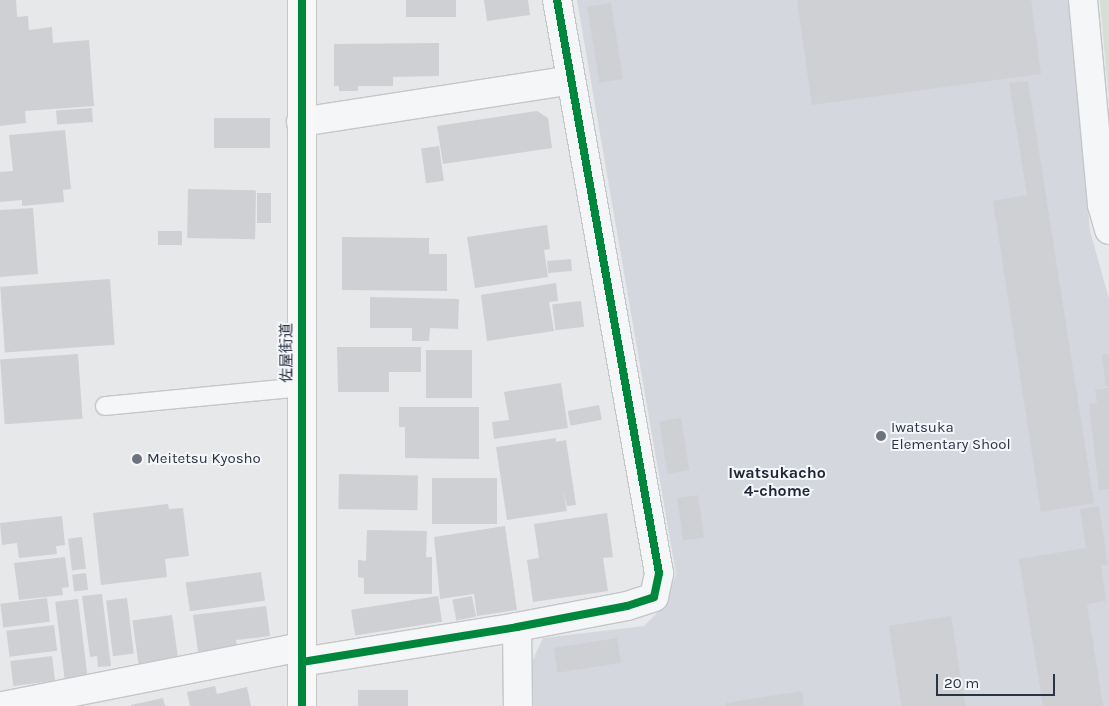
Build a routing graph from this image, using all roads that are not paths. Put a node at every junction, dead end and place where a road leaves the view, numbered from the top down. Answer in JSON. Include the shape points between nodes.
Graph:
{"nodes":[{"id":1,"x":302,"y":0,"type":"edge"},
{"id":2,"x":557,"y":0,"type":"edge"},
{"id":3,"x":1083,"y":0,"type":"edge"},
{"id":4,"x":572,"y":80,"type":"junction"},
{"id":5,"x":301,"y":122,"type":"junction"},
{"id":6,"x":1107,"y":213,"type":"edge"},
{"id":7,"x":301,"y":387,"type":"junction"},
{"id":8,"x":105,"y":406,"type":"dead end"},
{"id":9,"x":518,"y":627,"type":"junction"},
{"id":10,"x":301,"y":654,"type":"junction"},
{"id":11,"x":3,"y":706,"type":"edge"},
{"id":12,"x":302,"y":706,"type":"edge"},
{"id":13,"x":518,"y":706,"type":"edge"}],
"edges":[{"from":1,"to":5,"type":"street","name":"佐屋街道"},
{"from":2,"to":4,"type":"street"},
{"from":3,"to":6,"type":"street"},
{"from":4,"to":5,"type":"street"},
{"from":4,"to":9,"type":"street","via":[[659,573],[654,597],[627,606]]},
{"from":5,"to":7,"type":"street","name":"佐屋街道"},
{"from":7,"to":8,"type":"lane"},
{"from":7,"to":10,"type":"street","name":"佐屋街道"},
{"from":9,"to":10,"type":"street"},
{"from":9,"to":13,"type":"street"},
{"from":10,"to":11,"type":"street"},
{"from":10,"to":12,"type":"street","name":"佐屋街道"}]}
